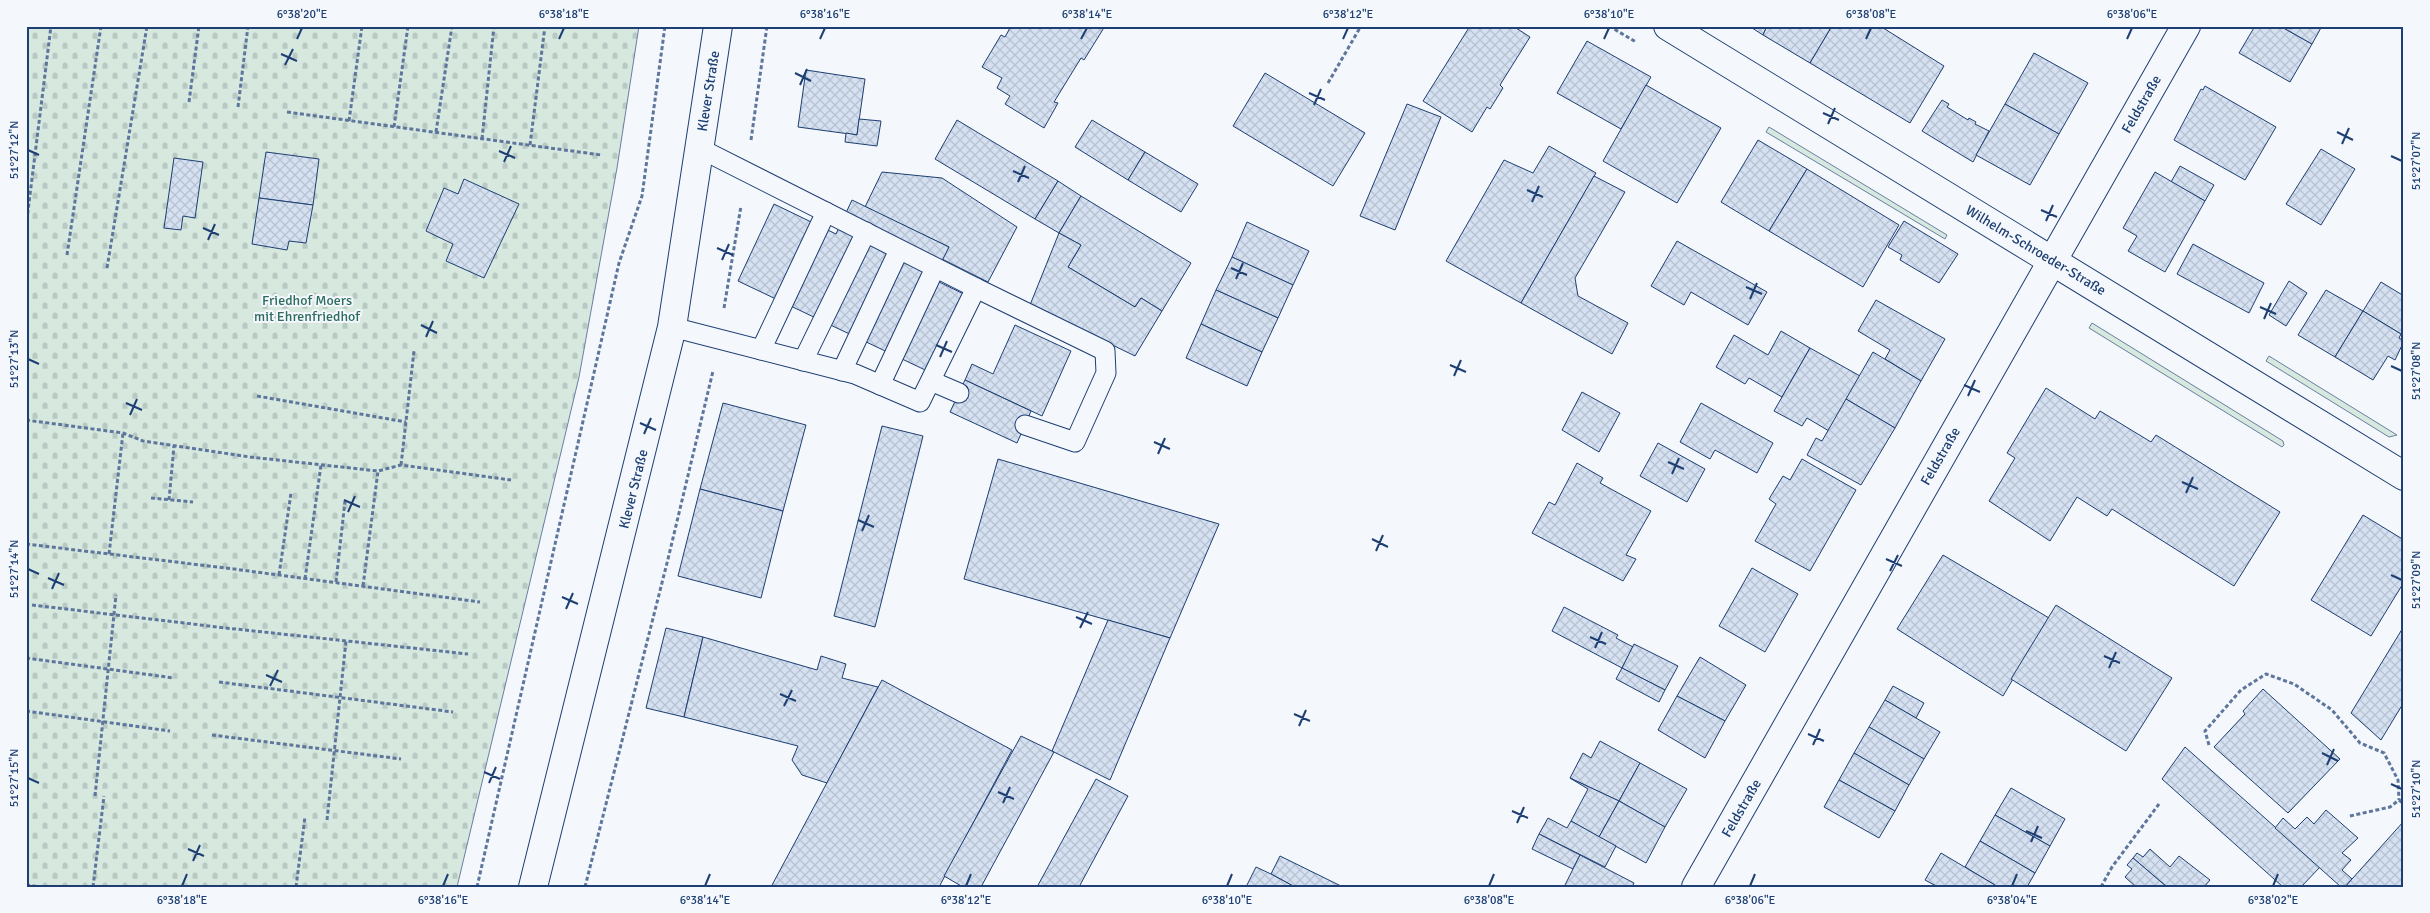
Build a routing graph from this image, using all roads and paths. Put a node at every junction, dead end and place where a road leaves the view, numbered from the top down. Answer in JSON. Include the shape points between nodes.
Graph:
{"nodes":[{"id":1,"x":51,"y":26,"type":"edge"},
{"id":2,"x":101,"y":26,"type":"edge"},
{"id":3,"x":147,"y":26,"type":"edge"},
{"id":4,"x":200,"y":26,"type":"edge"},
{"id":5,"x":248,"y":26,"type":"edge"},
{"id":6,"x":362,"y":26,"type":"edge"},
{"id":7,"x":408,"y":26,"type":"edge"},
{"id":8,"x":452,"y":26,"type":"edge"},
{"id":9,"x":494,"y":26,"type":"edge"},
{"id":10,"x":545,"y":26,"type":"edge"},
{"id":11,"x":665,"y":26,"type":"edge"},
{"id":12,"x":718,"y":26,"type":"edge"},
{"id":13,"x":767,"y":26,"type":"edge"},
{"id":14,"x":1361,"y":26,"type":"edge"},
{"id":15,"x":1668,"y":26,"type":"edge"},
{"id":16,"x":2186,"y":26,"type":"edge"},
{"id":17,"x":1328,"y":83,"type":"dead end"},
{"id":18,"x":189,"y":102,"type":"dead end"},
{"id":19,"x":238,"y":107,"type":"dead end"},
{"id":20,"x":287,"y":112,"type":"dead end"},
{"id":21,"x":348,"y":121,"type":"junction"},
{"id":22,"x":394,"y":127,"type":"junction"},
{"id":23,"x":436,"y":132,"type":"junction"},
{"id":24,"x":482,"y":139,"type":"junction"},
{"id":25,"x":530,"y":145,"type":"junction"},
{"id":26,"x":699,"y":148,"type":"junction"},
{"id":27,"x":601,"y":155,"type":"dead end"},
{"id":28,"x":747,"y":173,"type":"junction"},
{"id":29,"x":826,"y":212,"type":"junction"},
{"id":30,"x":26,"y":227,"type":"edge"},
{"id":31,"x":866,"y":232,"type":"junction"},
{"id":32,"x":899,"y":250,"type":"junction"},
{"id":33,"x":67,"y":255,"type":"dead end"},
{"id":34,"x":2052,"y":260,"type":"junction"},
{"id":35,"x":107,"y":268,"type":"dead end"},
{"id":36,"x":935,"y":268,"type":"junction"},
{"id":37,"x":976,"y":288,"type":"junction"},
{"id":38,"x":672,"y":327,"type":"junction"},
{"id":39,"x":719,"y":339,"type":"junction"},
{"id":40,"x":761,"y":350,"type":"junction"},
{"id":41,"x":414,"y":351,"type":"dead end"},
{"id":42,"x":804,"y":361,"type":"junction"},
{"id":43,"x":842,"y":371,"type":"junction"},
{"id":44,"x":931,"y":381,"type":"junction"},
{"id":45,"x":880,"y":385,"type":"junction"},
{"id":46,"x":958,"y":393,"type":"dead end"},
{"id":47,"x":257,"y":396,"type":"dead end"},
{"id":48,"x":26,"y":420,"type":"edge"},
{"id":49,"x":406,"y":422,"type":"junction"},
{"id":50,"x":1025,"y":425,"type":"dead end"},
{"id":51,"x":123,"y":433,"type":"junction"},
{"id":52,"x":174,"y":446,"type":"junction"},
{"id":53,"x":321,"y":465,"type":"junction"},
{"id":54,"x":400,"y":465,"type":"junction"},
{"id":55,"x":378,"y":471,"type":"junction"},
{"id":56,"x":2403,"y":473,"type":"edge"},
{"id":57,"x":510,"y":480,"type":"dead end"},
{"id":58,"x":291,"y":493,"type":"dead end"},
{"id":59,"x":151,"y":498,"type":"dead end"},
{"id":60,"x":169,"y":500,"type":"junction"},
{"id":61,"x":345,"y":501,"type":"dead end"},
{"id":62,"x":193,"y":502,"type":"dead end"},
{"id":63,"x":26,"y":544,"type":"edge"},
{"id":64,"x":109,"y":554,"type":"junction"},
{"id":65,"x":279,"y":575,"type":"junction"},
{"id":66,"x":305,"y":579,"type":"junction"},
{"id":67,"x":336,"y":582,"type":"junction"},
{"id":68,"x":363,"y":586,"type":"junction"},
{"id":69,"x":116,"y":594,"type":"dead end"},
{"id":70,"x":480,"y":602,"type":"dead end"},
{"id":71,"x":32,"y":604,"type":"dead end"},
{"id":72,"x":114,"y":615,"type":"junction"},
{"id":73,"x":346,"y":641,"type":"junction"},
{"id":74,"x":468,"y":654,"type":"dead end"},
{"id":75,"x":26,"y":658,"type":"edge"},
{"id":76,"x":109,"y":669,"type":"junction"},
{"id":77,"x":174,"y":678,"type":"dead end"},
{"id":78,"x":219,"y":682,"type":"dead end"},
{"id":79,"x":340,"y":698,"type":"junction"},
{"id":80,"x":26,"y":711,"type":"edge"},
{"id":81,"x":453,"y":712,"type":"dead end"},
{"id":82,"x":103,"y":721,"type":"junction"},
{"id":83,"x":170,"y":731,"type":"dead end"},
{"id":84,"x":212,"y":735,"type":"dead end"},
{"id":85,"x":2208,"y":745,"type":"dead end"},
{"id":86,"x":334,"y":751,"type":"junction"},
{"id":87,"x":401,"y":759,"type":"dead end"},
{"id":88,"x":95,"y":796,"type":"dead end"},
{"id":89,"x":104,"y":796,"type":"dead end"},
{"id":90,"x":2399,"y":800,"type":"junction"},
{"id":91,"x":2159,"y":804,"type":"dead end"},
{"id":92,"x":2404,"y":804,"type":"edge"},
{"id":93,"x":2350,"y":816,"type":"dead end"},
{"id":94,"x":305,"y":817,"type":"dead end"},
{"id":95,"x":327,"y":820,"type":"dead end"},
{"id":96,"x":26,"y":885,"type":"edge"},
{"id":97,"x":536,"y":885,"type":"edge"},
{"id":98,"x":41,"y":887,"type":"edge"},
{"id":99,"x":93,"y":887,"type":"edge"},
{"id":100,"x":296,"y":887,"type":"edge"},
{"id":101,"x":477,"y":887,"type":"edge"},
{"id":102,"x":584,"y":887,"type":"edge"},
{"id":103,"x":1696,"y":887,"type":"edge"},
{"id":104,"x":2102,"y":887,"type":"edge"}],
"edges":[{"from":1,"to":30,"type":"path"},
{"from":2,"to":33,"type":"path"},
{"from":3,"to":35,"type":"path"},
{"from":4,"to":18,"type":"path"},
{"from":5,"to":19,"type":"path"},
{"from":6,"to":21,"type":"path"},
{"from":7,"to":22,"type":"path"},
{"from":8,"to":23,"type":"path"},
{"from":9,"to":24,"type":"path"},
{"from":10,"to":25,"type":"path"},
{"from":11,"to":101,"type":"path","via":[[642,196],[619,263]]},
{"from":12,"to":26,"type":"main road","name":"Klever Straße"},
{"from":13,"to":28,"type":"path"},
{"from":14,"to":17,"type":"path"},
{"from":15,"to":34,"type":"main road","name":"Wilhelm-Schroeder-Straße"},
{"from":16,"to":34,"type":"main road","name":"Feldstraße"},
{"from":20,"to":21,"type":"path"},
{"from":21,"to":22,"type":"path"},
{"from":22,"to":23,"type":"path"},
{"from":23,"to":24,"type":"path"},
{"from":24,"to":25,"type":"path"},
{"from":25,"to":27,"type":"path"},
{"from":26,"to":28,"type":"lane"},
{"from":26,"to":38,"type":"main road","name":"Klever Straße"},
{"from":28,"to":29,"type":"lane"},
{"from":28,"to":39,"type":"path"},
{"from":29,"to":31,"type":"lane"},
{"from":29,"to":40,"type":"lane"},
{"from":31,"to":32,"type":"lane"},
{"from":31,"to":42,"type":"lane"},
{"from":32,"to":36,"type":"lane"},
{"from":32,"to":43,"type":"lane"},
{"from":34,"to":56,"type":"main road","name":"Wilhelm-Schroeder-Straße"},
{"from":34,"to":103,"type":"main road","name":"Feldstraße"},
{"from":36,"to":37,"type":"lane"},
{"from":36,"to":45,"type":"lane"},
{"from":37,"to":44,"type":"lane"},
{"from":37,"to":50,"type":"lane","via":[[1105,351],[1106,373],[1075,442]]},
{"from":38,"to":39,"type":"lane"},
{"from":38,"to":97,"type":"main road","name":"Klever Straße"},
{"from":39,"to":40,"type":"lane"},
{"from":39,"to":102,"type":"path","via":[[668,559]]},
{"from":40,"to":42,"type":"lane"},
{"from":41,"to":49,"type":"path"},
{"from":42,"to":43,"type":"lane"},
{"from":43,"to":45,"type":"lane"},
{"from":44,"to":45,"type":"lane","via":[[920,402]]},
{"from":44,"to":46,"type":"lane"},
{"from":47,"to":49,"type":"path"},
{"from":48,"to":51,"type":"path"},
{"from":49,"to":54,"type":"path"},
{"from":51,"to":52,"type":"path","via":[[143,442]]},
{"from":51,"to":64,"type":"path"},
{"from":52,"to":53,"type":"path"},
{"from":52,"to":60,"type":"path"},
{"from":53,"to":55,"type":"path"},
{"from":53,"to":66,"type":"path"},
{"from":54,"to":55,"type":"path"},
{"from":54,"to":57,"type":"path"},
{"from":55,"to":68,"type":"path"},
{"from":58,"to":65,"type":"path"},
{"from":59,"to":60,"type":"path"},
{"from":60,"to":62,"type":"path"},
{"from":61,"to":67,"type":"path"},
{"from":63,"to":64,"type":"path"},
{"from":64,"to":65,"type":"path"},
{"from":65,"to":66,"type":"path"},
{"from":66,"to":67,"type":"path"},
{"from":67,"to":68,"type":"path"},
{"from":68,"to":70,"type":"path"},
{"from":69,"to":72,"type":"path"},
{"from":71,"to":72,"type":"path"},
{"from":72,"to":73,"type":"path"},
{"from":72,"to":76,"type":"path"},
{"from":73,"to":74,"type":"path"},
{"from":73,"to":79,"type":"path"},
{"from":75,"to":76,"type":"path"},
{"from":76,"to":77,"type":"path"},
{"from":76,"to":82,"type":"path"},
{"from":78,"to":79,"type":"path"},
{"from":79,"to":81,"type":"path"},
{"from":79,"to":86,"type":"path"},
{"from":80,"to":82,"type":"path"},
{"from":82,"to":83,"type":"path"},
{"from":82,"to":88,"type":"path"},
{"from":84,"to":86,"type":"path"},
{"from":85,"to":90,"type":"path","via":[[2205,731],[2241,690],[2266,674],[2294,684],[2332,710],[2360,743],[2384,753],[2398,780]]},
{"from":86,"to":87,"type":"path"},
{"from":86,"to":95,"type":"path"},
{"from":89,"to":99,"type":"path"},
{"from":90,"to":92,"type":"path"},
{"from":90,"to":93,"type":"path","via":[[2390,807]]},
{"from":91,"to":104,"type":"path","via":[[2112,867]]},
{"from":94,"to":100,"type":"path"},
{"from":96,"to":98,"type":"path"}]}
